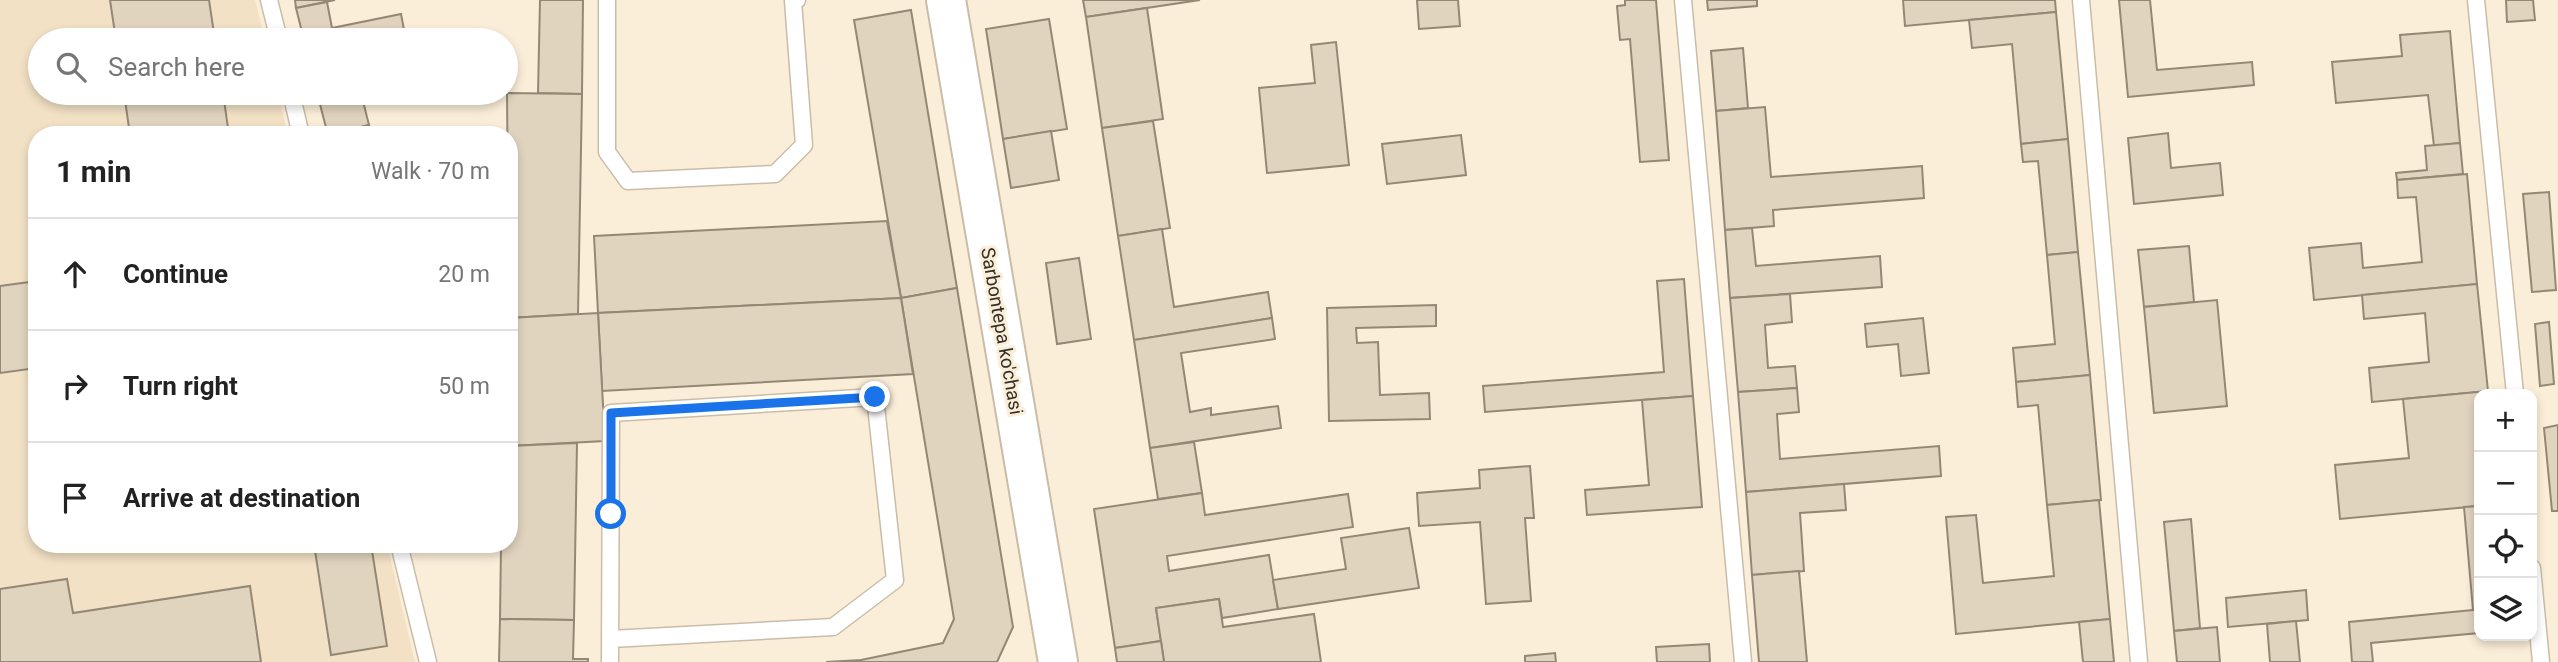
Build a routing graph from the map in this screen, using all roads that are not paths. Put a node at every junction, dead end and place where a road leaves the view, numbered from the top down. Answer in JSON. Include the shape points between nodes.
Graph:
{"nodes":[{"id":1,"x":269,"y":0,"type":"edge"},
{"id":2,"x":607,"y":0,"type":"edge"},
{"id":3,"x":797,"y":0,"type":"edge"},
{"id":4,"x":946,"y":0,"type":"edge"},
{"id":5,"x":1683,"y":0,"type":"edge"},
{"id":6,"x":2081,"y":0,"type":"edge"},
{"id":7,"x":2476,"y":0,"type":"edge"},
{"id":8,"x":276,"y":28,"type":"edge"},
{"id":9,"x":294,"y":105,"type":"edge"},
{"id":10,"x":300,"y":126,"type":"edge"},
{"id":11,"x":2515,"y":389,"type":"edge"},
{"id":12,"x":401,"y":553,"type":"edge"},
{"id":13,"x":2533,"y":578,"type":"edge"},
{"id":14,"x":611,"y":639,"type":"junction"},
{"id":15,"x":428,"y":662,"type":"edge"},
{"id":16,"x":610,"y":662,"type":"edge"},
{"id":17,"x":1059,"y":662,"type":"edge"},
{"id":18,"x":1742,"y":662,"type":"edge"},
{"id":19,"x":2139,"y":662,"type":"edge"},
{"id":20,"x":2541,"y":662,"type":"edge"}],
"edges":[{"from":1,"to":8,"type":"lane"},
{"from":2,"to":3,"type":"lane","via":[[607,152],[628,181],[775,174],[804,145],[793,1]]},
{"from":4,"to":17,"type":"street","name":"Sarbontepa ko'chasi"},
{"from":5,"to":18,"type":"lane"},
{"from":6,"to":19,"type":"lane"},
{"from":7,"to":11,"type":"lane"},
{"from":9,"to":10,"type":"lane"},
{"from":12,"to":15,"type":"lane"},
{"from":13,"to":20,"type":"lane"},
{"from":14,"to":14,"type":"lane","via":[[611,413],[875,397],[895,580],[834,627]]},
{"from":14,"to":16,"type":"lane"}]}
